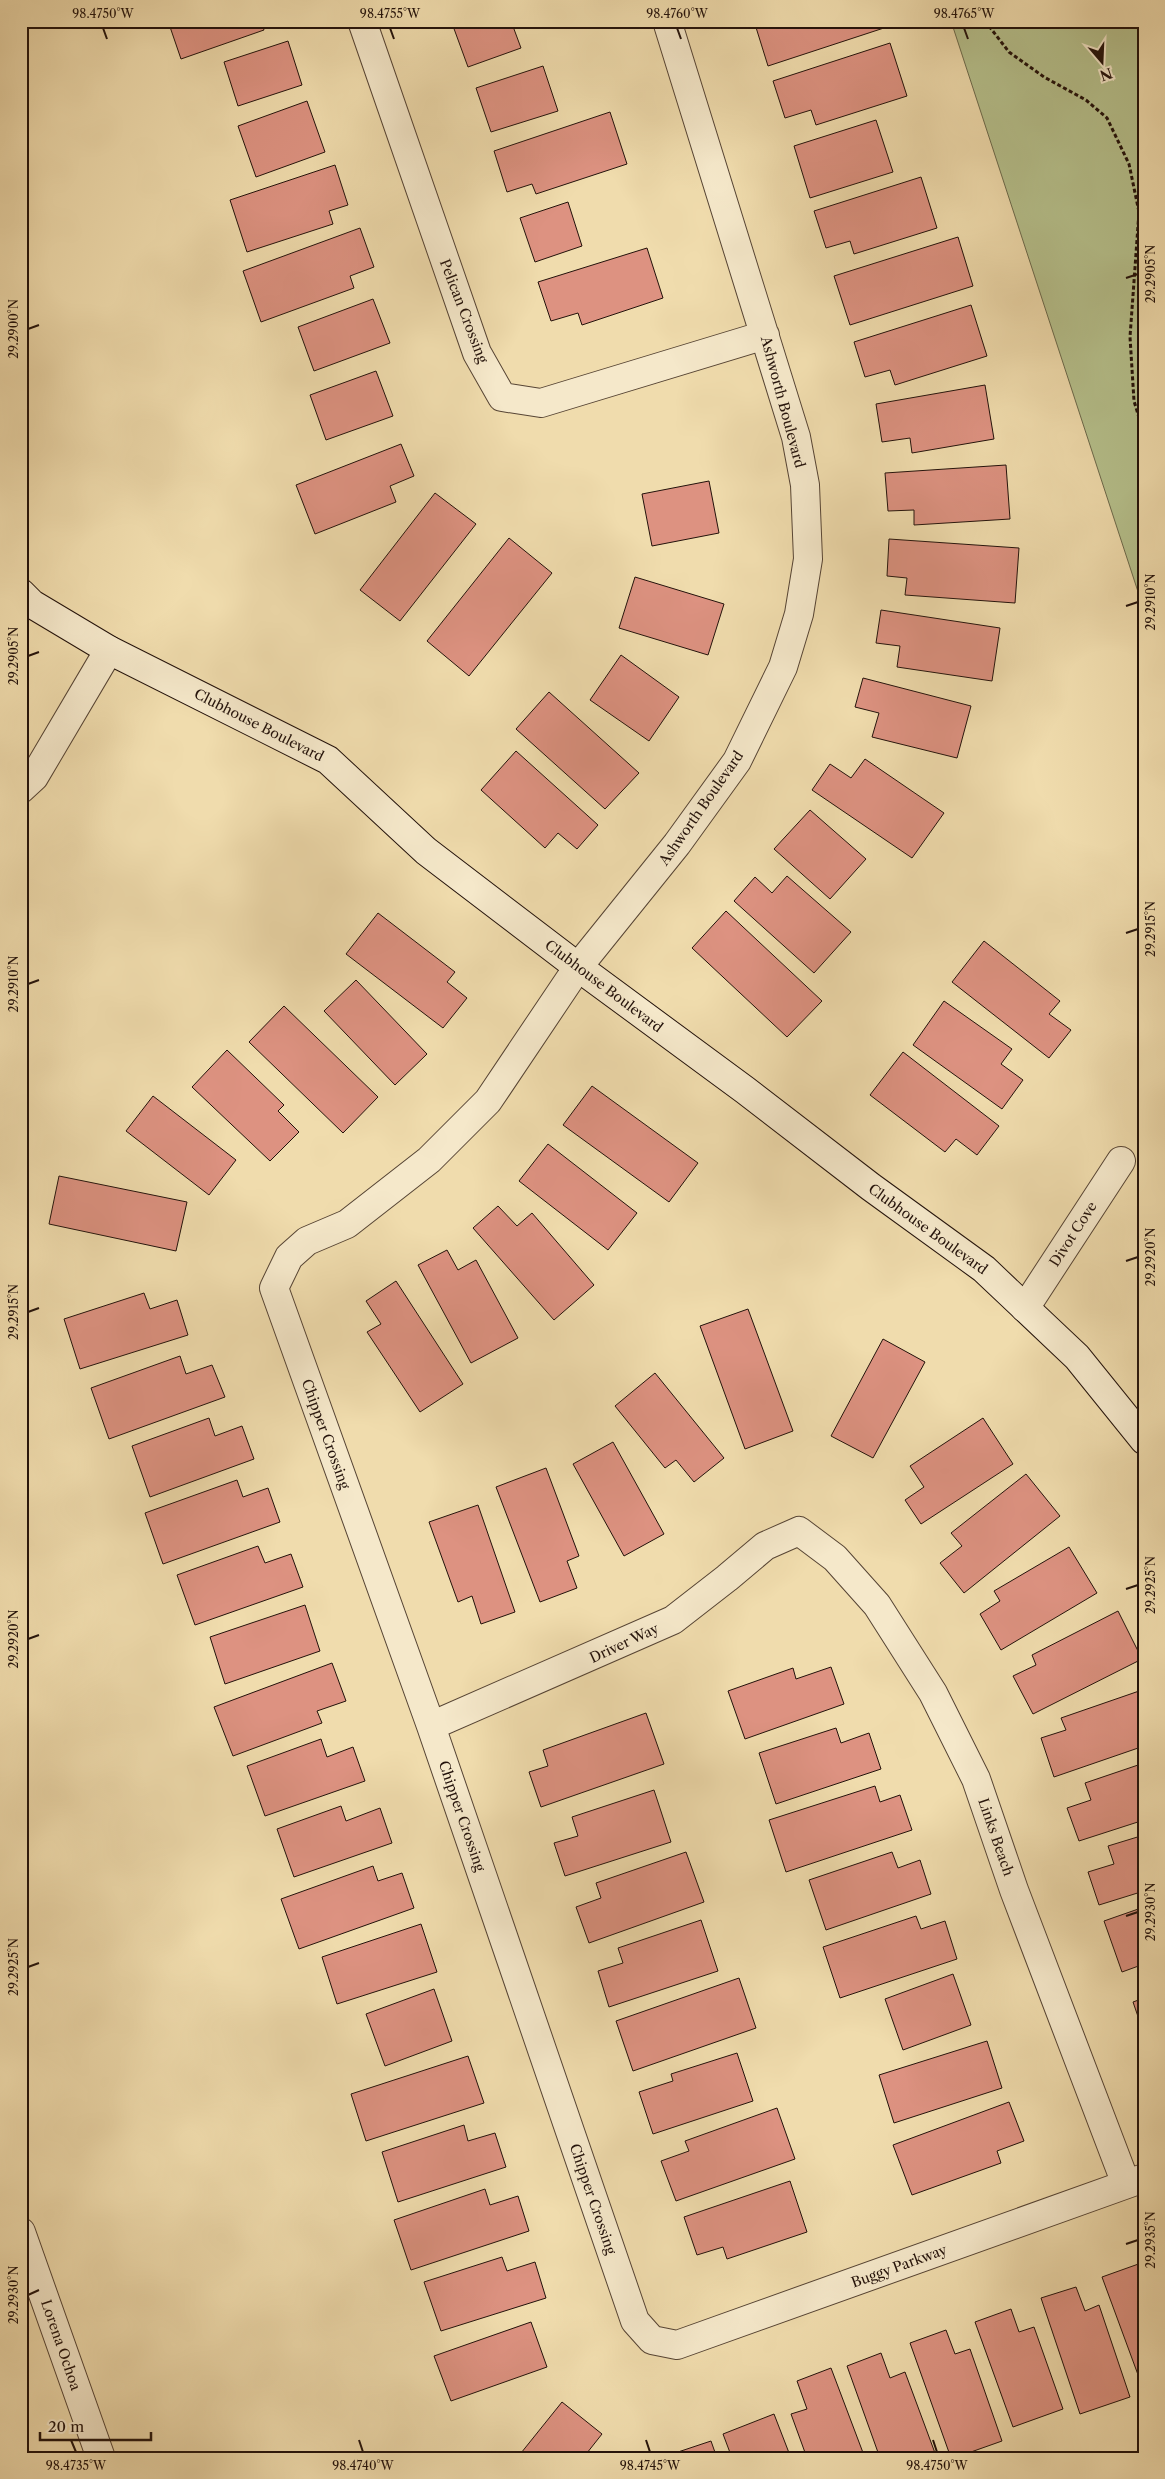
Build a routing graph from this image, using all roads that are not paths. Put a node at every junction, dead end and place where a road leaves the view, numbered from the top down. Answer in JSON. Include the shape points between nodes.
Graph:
{"nodes":[{"id":1,"x":362,"y":21,"type":"edge"},
{"id":2,"x":667,"y":21,"type":"edge"},
{"id":3,"x":765,"y":335,"type":"junction"},
{"id":4,"x":21,"y":593,"type":"edge"},
{"id":5,"x":109,"y":650,"type":"junction"},
{"id":6,"x":21,"y":789,"type":"edge"},
{"id":7,"x":578,"y":967,"type":"junction"},
{"id":8,"x":1121,"y":1161,"type":"dead end"},
{"id":9,"x":274,"y":1288,"type":"joint"},
{"id":10,"x":1025,"y":1308,"type":"junction"},
{"id":11,"x":1144,"y":1440,"type":"edge"},
{"id":12,"x":799,"y":1531,"type":"joint"},
{"id":13,"x":431,"y":1726,"type":"junction"},
{"id":14,"x":1135,"y":2181,"type":"edge"},
{"id":15,"x":21,"y":2232,"type":"edge"},
{"id":16,"x":652,"y":2340,"type":"joint"},
{"id":17,"x":101,"y":2458,"type":"edge"}],
"edges":[{"from":1,"to":3,"type":"street","name":"Pelican Crossing","via":[[477,353],[502,397],[541,403]]},
{"from":2,"to":3,"type":"street","name":"Ashworth Boulevard"},
{"from":3,"to":7,"type":"street","name":"Ashworth Boulevard","via":[[796,437],[805,485],[808,559],[799,614],[783,667],[737,761],[677,844]]},
{"from":4,"to":5,"type":"street","name":"Clubhouse Boulevard","via":[[32,604]]},
{"from":5,"to":6,"type":"street","via":[[34,777]]},
{"from":5,"to":7,"type":"street","name":"Clubhouse Boulevard","via":[[328,760],[426,851]]},
{"from":7,"to":9,"type":"street","name":"Ashworth Boulevard","via":[[488,1101],[429,1160],[347,1224],[307,1241],[289,1257]]},
{"from":7,"to":10,"type":"street","name":"Clubhouse Boulevard","via":[[984,1269]]},
{"from":8,"to":10,"type":"street","name":"Divot Cove"},
{"from":9,"to":13,"type":"street","name":"Chipper Crossing"},
{"from":10,"to":11,"type":"street","name":"Clubhouse Boulevard","via":[[1077,1357]]},
{"from":12,"to":13,"type":"street","name":"Driver Way","via":[[765,1546],[673,1620]]},
{"from":12,"to":14,"type":"street","name":"Links Beach","via":[[835,1558],[877,1605],[933,1693],[976,1779],[1014,1890]]},
{"from":13,"to":16,"type":"street","name":"Chipper Crossing","via":[[635,2321]]},
{"from":14,"to":16,"type":"street","name":"Buggy Parkway","via":[[677,2345]]},
{"from":15,"to":17,"type":"street","name":"Lorena Ochoa"}]}
